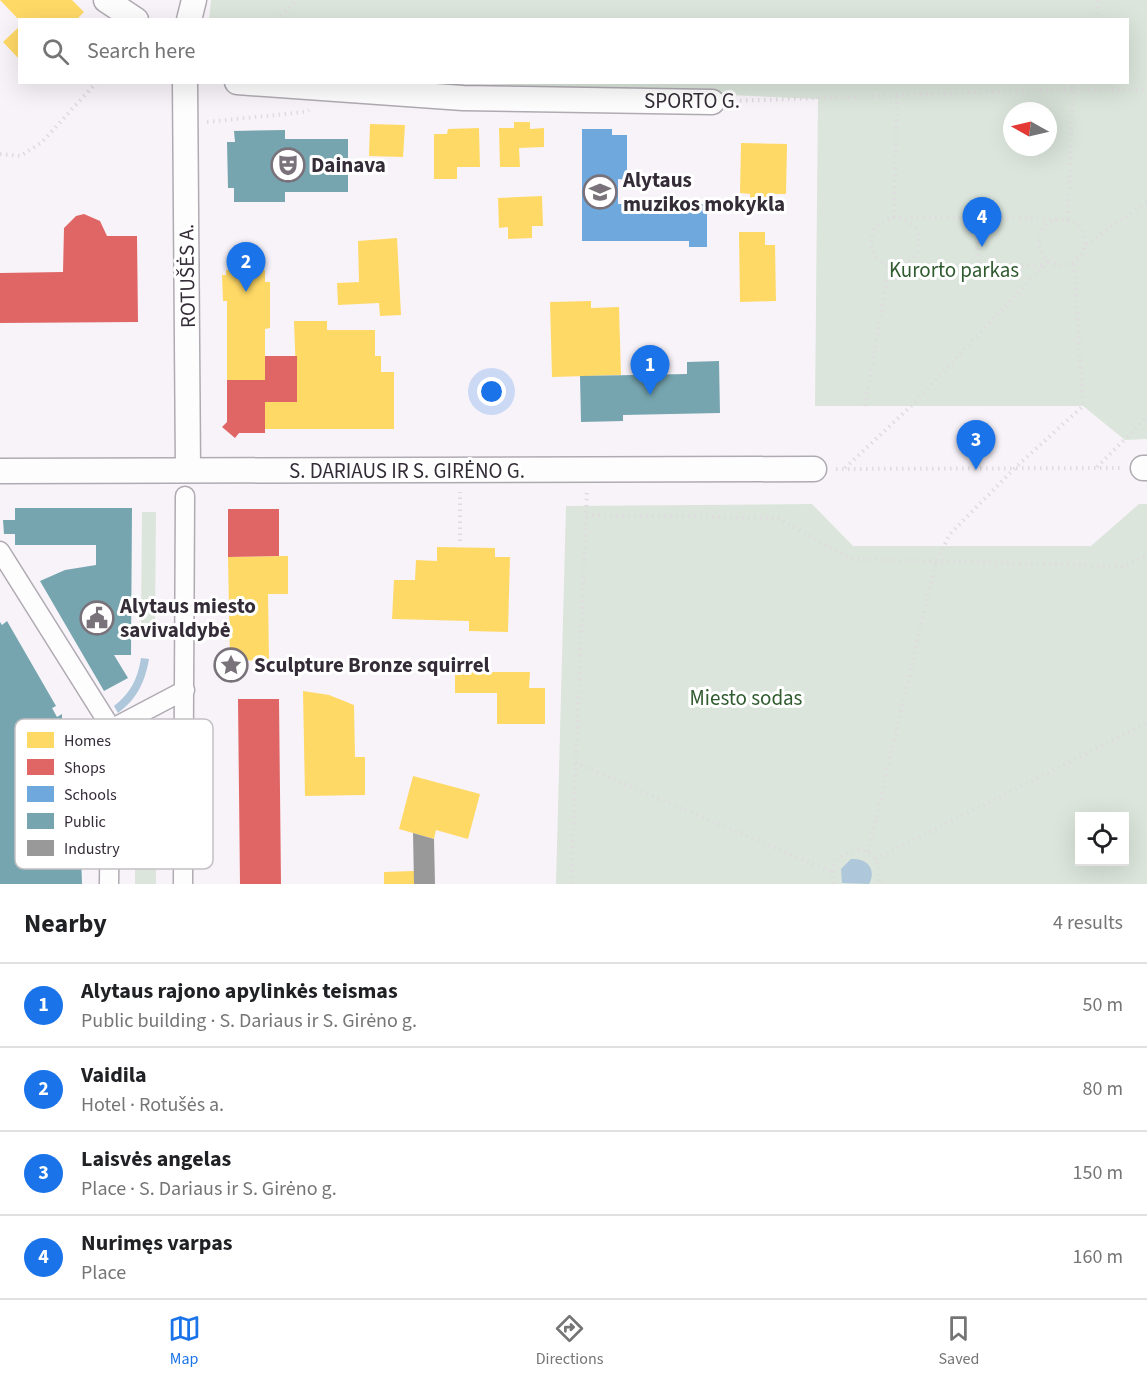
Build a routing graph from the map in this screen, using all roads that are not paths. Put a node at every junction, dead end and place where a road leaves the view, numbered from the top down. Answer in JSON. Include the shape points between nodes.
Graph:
{"nodes":[{"id":1,"x":106,"y":0,"type":"edge"},
{"id":2,"x":194,"y":0,"type":"edge"},
{"id":3,"x":133,"y":18,"type":"edge"},
{"id":4,"x":190,"y":18,"type":"edge"},
{"id":5,"x":185,"y":84,"type":"edge"},
{"id":6,"x":263,"y":84,"type":"edge"},
{"id":7,"x":712,"y":102,"type":"road end"},
{"id":8,"x":814,"y":469,"type":"dead end"},
{"id":9,"x":188,"y":470,"type":"junction"},
{"id":10,"x":0,"y":471,"type":"edge"},
{"id":11,"x":185,"y":496,"type":"dead end"},
{"id":12,"x":0,"y":551,"type":"edge"},
{"id":13,"x":185,"y":690,"type":"junction"},
{"id":14,"x":105,"y":719,"type":"edge"},
{"id":15,"x":130,"y":719,"type":"edge"},
{"id":16,"x":185,"y":719,"type":"edge"},
{"id":17,"x":109,"y":869,"type":"edge"},
{"id":18,"x":183,"y":869,"type":"edge"},
{"id":19,"x":109,"y":884,"type":"edge"},
{"id":20,"x":183,"y":884,"type":"edge"}],
"edges":[{"from":1,"to":3,"type":"street"},
{"from":2,"to":4,"type":"street"},
{"from":5,"to":9,"type":"street","name":"ROTUŠĖS A."},
{"from":6,"to":7,"type":"street","name":"SPORTO G.","via":[[463,98]]},
{"from":8,"to":9,"type":"street","name":"S. DARIAUS IR S. GIRĖNO G."},
{"from":9,"to":10,"type":"street","name":"S. DARIAUS IR S. GIRĖNO G."},
{"from":11,"to":13,"type":"street"},
{"from":12,"to":14,"type":"street"},
{"from":13,"to":15,"type":"street"},
{"from":13,"to":16,"type":"street"},
{"from":17,"to":19,"type":"street"},
{"from":18,"to":20,"type":"street"}]}
